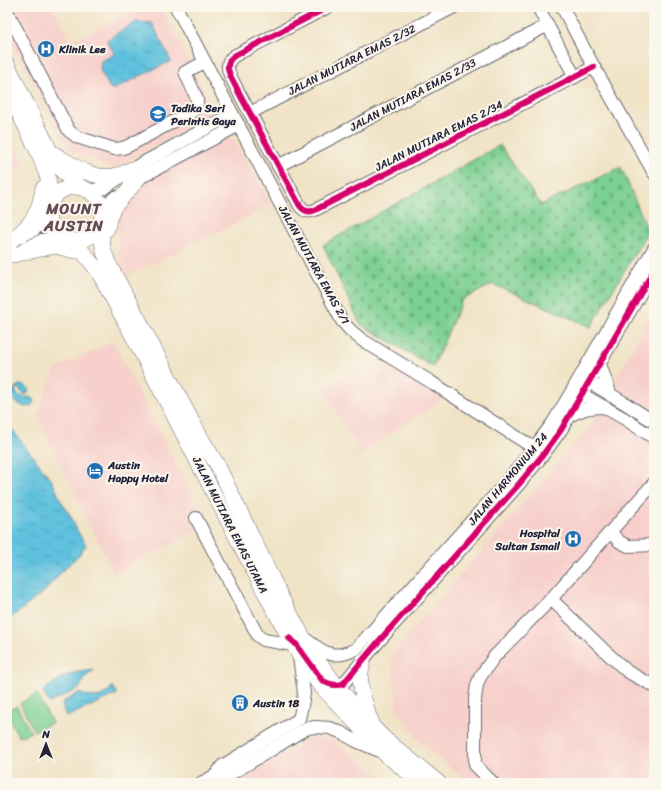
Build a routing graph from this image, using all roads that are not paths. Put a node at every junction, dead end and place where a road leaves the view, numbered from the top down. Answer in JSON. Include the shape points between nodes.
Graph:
{"nodes":[{"id":1,"x":176,"y":7,"type":"edge"},
{"id":2,"x":328,"y":7,"type":"edge"},
{"id":3,"x":454,"y":7,"type":"edge"},
{"id":4,"x":538,"y":7,"type":"edge"},
{"id":5,"x":562,"y":7,"type":"edge"},
{"id":6,"x":7,"y":11,"type":"edge"},
{"id":7,"x":9,"y":25,"type":"edge"},
{"id":8,"x":548,"y":25,"type":"junction"},
{"id":9,"x":204,"y":62,"type":"junction"},
{"id":10,"x":7,"y":64,"type":"edge"},
{"id":11,"x":594,"y":66,"type":"junction"},
{"id":12,"x":575,"y":77,"type":"junction"},
{"id":13,"x":7,"y":89,"type":"edge"},
{"id":14,"x":250,"y":113,"type":"junction"},
{"id":15,"x":232,"y":114,"type":"junction"},
{"id":16,"x":238,"y":125,"type":"junction"},
{"id":17,"x":45,"y":155,"type":"junction"},
{"id":18,"x":278,"y":166,"type":"junction"},
{"id":19,"x":654,"y":173,"type":"edge"},
{"id":20,"x":135,"y":174,"type":"junction"},
{"id":21,"x":85,"y":189,"type":"junction"},
{"id":22,"x":49,"y":207,"type":"junction"},
{"id":23,"x":102,"y":216,"type":"junction"},
{"id":24,"x":68,"y":239,"type":"junction"},
{"id":25,"x":654,"y":248,"type":"edge"},
{"id":26,"x":9,"y":250,"type":"edge"},
{"id":27,"x":104,"y":269,"type":"junction"},
{"id":28,"x":654,"y":270,"type":"edge"},
{"id":29,"x":600,"y":364,"type":"junction"},
{"id":30,"x":585,"y":379,"type":"junction"},
{"id":31,"x":577,"y":392,"type":"junction"},
{"id":32,"x":611,"y":396,"type":"junction"},
{"id":33,"x":605,"y":407,"type":"junction"},
{"id":34,"x":569,"y":416,"type":"junction"},
{"id":35,"x":654,"y":422,"type":"edge"},
{"id":36,"x":654,"y":438,"type":"edge"},
{"id":37,"x":534,"y":448,"type":"junction"},
{"id":38,"x":654,"y":483,"type":"edge"},
{"id":39,"x":196,"y":518,"type":"dead end"},
{"id":40,"x":610,"y":532,"type":"junction"},
{"id":41,"x":654,"y":545,"type":"edge"},
{"id":42,"x":551,"y":599,"type":"junction"},
{"id":43,"x":296,"y":644,"type":"junction"},
{"id":44,"x":363,"y":661,"type":"junction"},
{"id":45,"x":649,"y":684,"type":"edge"},
{"id":46,"x":336,"y":686,"type":"junction"},
{"id":47,"x":385,"y":739,"type":"junction"},
{"id":48,"x":385,"y":754,"type":"junction"},
{"id":49,"x":222,"y":772,"type":"junction"},
{"id":50,"x":202,"y":783,"type":"edge"},
{"id":51,"x":421,"y":783,"type":"edge"},
{"id":52,"x":439,"y":783,"type":"edge"},
{"id":53,"x":493,"y":783,"type":"edge"}],
"edges":[{"from":1,"to":9,"type":"street","name":"JALAN MUTIARA EMAS 2/1"},
{"from":2,"to":14,"type":"street","via":[[228,61],[228,71]]},
{"from":3,"to":14,"type":"street","name":"JALAN MUTIARA EMAS 2/32"},
{"from":4,"to":8,"type":"street"},
{"from":5,"to":11,"type":"street"},
{"from":6,"to":7,"type":"street"},
{"from":7,"to":9,"type":"street","via":[[69,131],[77,137],[114,149],[130,145],[193,111],[197,99],[185,72]]},
{"from":8,"to":12,"type":"street"},
{"from":8,"to":18,"type":"street","name":"JALAN MUTIARA EMAS 2/33"},
{"from":9,"to":15,"type":"street","name":"JALAN MUTIARA EMAS 2/1"},
{"from":10,"to":17,"type":"main road"},
{"from":11,"to":12,"type":"street","name":"JALAN MUTIARA EMAS 2/34"},
{"from":11,"to":19,"type":"street"},
{"from":12,"to":18,"type":"street","name":"JALAN MUTIARA EMAS 2/34","via":[[312,212],[300,206]]},
{"from":13,"to":17,"type":"main road","via":[[38,152]]},
{"from":14,"to":18,"type":"street"},
{"from":15,"to":16,"type":"street","name":"JALAN MUTIARA EMAS 2/1"},
{"from":15,"to":20,"type":"street"},
{"from":16,"to":20,"type":"street"},
{"from":16,"to":37,"type":"street","name":"JALAN MUTIARA EMAS 2/1","via":[[342,320],[351,331]]},
{"from":17,"to":20,"type":"main road","via":[[100,176]]},
{"from":17,"to":21,"type":"main road"},
{"from":17,"to":22,"type":"main road"},
{"from":17,"to":26,"type":"main road","via":[[43,187],[36,212]]},
{"from":20,"to":21,"type":"street","via":[[104,188]]},
{"from":20,"to":23,"type":"street","via":[[110,202]]},
{"from":20,"to":27,"type":"main road","via":[[113,208],[109,219]]},
{"from":21,"to":22,"type":"main road","via":[[75,187],[61,190]]},
{"from":21,"to":23,"type":"main road","via":[[100,203]]},
{"from":22,"to":24,"type":"main road","via":[[48,221],[51,227],[55,233]]},
{"from":22,"to":26,"type":"street","via":[[41,223]]},
{"from":23,"to":24,"type":"main road","via":[[94,234],[82,240]]},
{"from":23,"to":27,"type":"main road","name":"JALAN MUTIARA EMAS UTAMA"},
{"from":24,"to":26,"type":"street","via":[[42,240]]},
{"from":24,"to":27,"type":"main road","name":"JALAN MUTIARA EMAS UTAMA"},
{"from":25,"to":30,"type":"street","name":"JALAN HARMONIUM 24"},
{"from":26,"to":27,"type":"main road","via":[[55,246],[70,249]]},
{"from":27,"to":43,"type":"main road","name":"JALAN MUTIARA EMAS UTAMA","via":[[137,344]]},
{"from":28,"to":29,"type":"street","name":"JALAN HARMONIUM 24"},
{"from":29,"to":30,"type":"street","name":"JALAN HARMONIUM 24"},
{"from":29,"to":32,"type":"street"},
{"from":30,"to":31,"type":"street","name":"JALAN HARMONIUM 24"},
{"from":30,"to":32,"type":"street"},
{"from":31,"to":33,"type":"street"},
{"from":31,"to":34,"type":"street","name":"JALAN HARMONIUM 24"},
{"from":31,"to":37,"type":"street","name":"JALAN HARMONIUM 24"},
{"from":32,"to":35,"type":"street"},
{"from":33,"to":34,"type":"street","via":[[583,409]]},
{"from":33,"to":36,"type":"street"},
{"from":34,"to":44,"type":"street","name":"JALAN HARMONIUM 24","via":[[519,484]]},
{"from":37,"to":43,"type":"street","name":"JALAN HARMONIUM 24","via":[[504,485],[356,649],[343,655],[332,655]]},
{"from":38,"to":40,"type":"street"},
{"from":39,"to":43,"type":"street","via":[[258,636],[264,640]]},
{"from":40,"to":41,"type":"street","via":[[628,546]]},
{"from":40,"to":42,"type":"street"},
{"from":42,"to":45,"type":"street","via":[[628,672]]},
{"from":42,"to":53,"type":"street","via":[[494,657],[480,676],[477,685],[476,765]]},
{"from":43,"to":46,"type":"main road","via":[[316,658]]},
{"from":43,"to":48,"type":"main road","name":"JALAN MUTIARA EMAS UTAMA","via":[[319,684]]},
{"from":43,"to":49,"type":"street","via":[[304,693],[299,719]]},
{"from":44,"to":46,"type":"street","name":"JALAN HARMONIUM 24","via":[[343,684]]},
{"from":44,"to":47,"type":"main road","via":[[360,678],[363,696],[370,717]]},
{"from":46,"to":47,"type":"main road"},
{"from":47,"to":52,"type":"main road"},
{"from":48,"to":49,"type":"street","via":[[330,728],[316,727],[308,728],[266,753]]},
{"from":48,"to":51,"type":"main road","name":"JALAN MUTIARA EMAS UTAMA"},
{"from":49,"to":50,"type":"street"}]}
